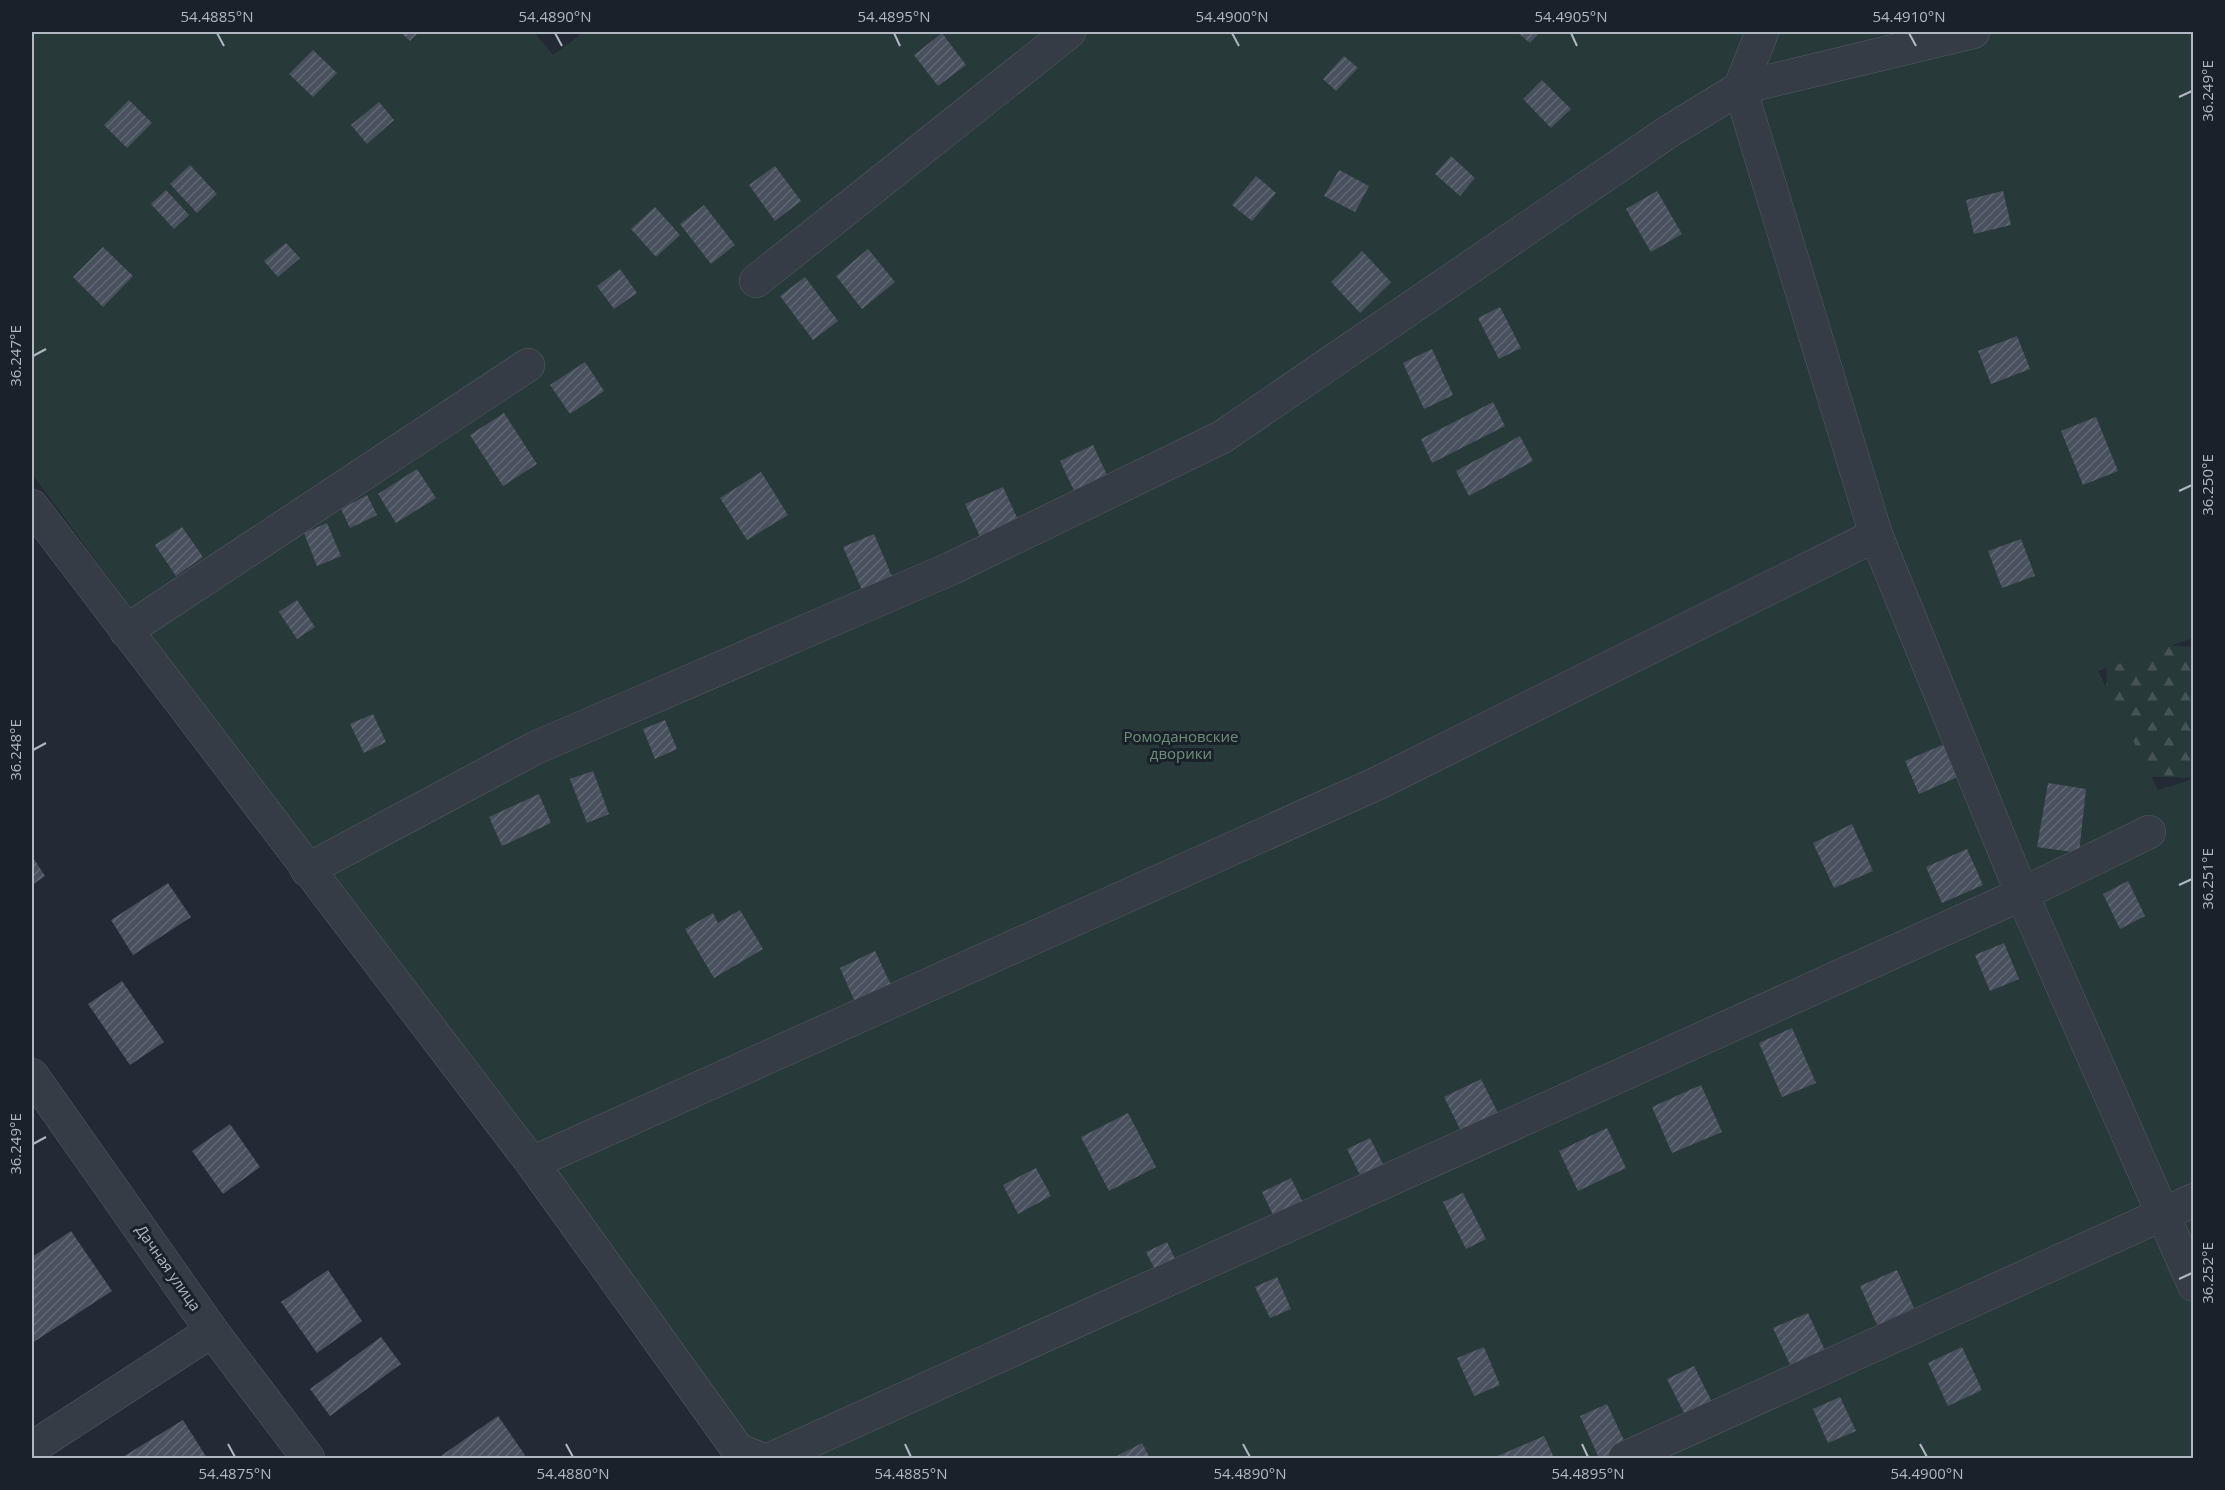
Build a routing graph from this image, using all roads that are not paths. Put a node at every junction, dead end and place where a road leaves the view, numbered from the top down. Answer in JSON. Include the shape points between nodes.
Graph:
{"nodes":[{"id":1,"x":1069,"y":32,"type":"edge"},
{"id":2,"x":1762,"y":32,"type":"edge"},
{"id":3,"x":1973,"y":32,"type":"edge"},
{"id":4,"x":1740,"y":88,"type":"junction"},
{"id":5,"x":756,"y":281,"type":"dead end"},
{"id":6,"x":528,"y":365,"type":"dead end"},
{"id":7,"x":32,"y":506,"type":"edge"},
{"id":8,"x":1876,"y":535,"type":"junction"},
{"id":9,"x":126,"y":631,"type":"junction"},
{"id":10,"x":2149,"y":832,"type":"dead end"},
{"id":11,"x":307,"y":870,"type":"junction"},
{"id":12,"x":2022,"y":894,"type":"junction"},
{"id":13,"x":32,"y":1075,"type":"edge"},
{"id":14,"x":532,"y":1163,"type":"junction"},
{"id":15,"x":2193,"y":1200,"type":"edge"},
{"id":16,"x":2161,"y":1215,"type":"junction"},
{"id":17,"x":2193,"y":1285,"type":"edge"},
{"id":18,"x":212,"y":1331,"type":"junction"},
{"id":19,"x":32,"y":1449,"type":"edge"},
{"id":20,"x":308,"y":1458,"type":"edge"},
{"id":21,"x":758,"y":1458,"type":"edge"},
{"id":22,"x":773,"y":1458,"type":"edge"},
{"id":23,"x":1625,"y":1458,"type":"edge"}],
"edges":[{"from":1,"to":5,"type":"street"},
{"from":2,"to":4,"type":"street"},
{"from":3,"to":4,"type":"street"},
{"from":4,"to":8,"type":"street"},
{"from":4,"to":11,"type":"street","via":[[1668,132],[1222,437],[952,568],[535,748]]},
{"from":6,"to":9,"type":"street"},
{"from":7,"to":9,"type":"street"},
{"from":8,"to":12,"type":"street"},
{"from":8,"to":14,"type":"street","via":[[1378,783]]},
{"from":9,"to":11,"type":"street"},
{"from":10,"to":12,"type":"street"},
{"from":11,"to":14,"type":"street"},
{"from":12,"to":16,"type":"street"},
{"from":12,"to":22,"type":"street"},
{"from":13,"to":18,"type":"street","name":"Дачная улица"},
{"from":14,"to":21,"type":"street","via":[[738,1450]]},
{"from":15,"to":16,"type":"street"},
{"from":16,"to":17,"type":"street"},
{"from":16,"to":23,"type":"street"},
{"from":18,"to":19,"type":"street"},
{"from":18,"to":20,"type":"street","name":"Дачная улица"}]}
